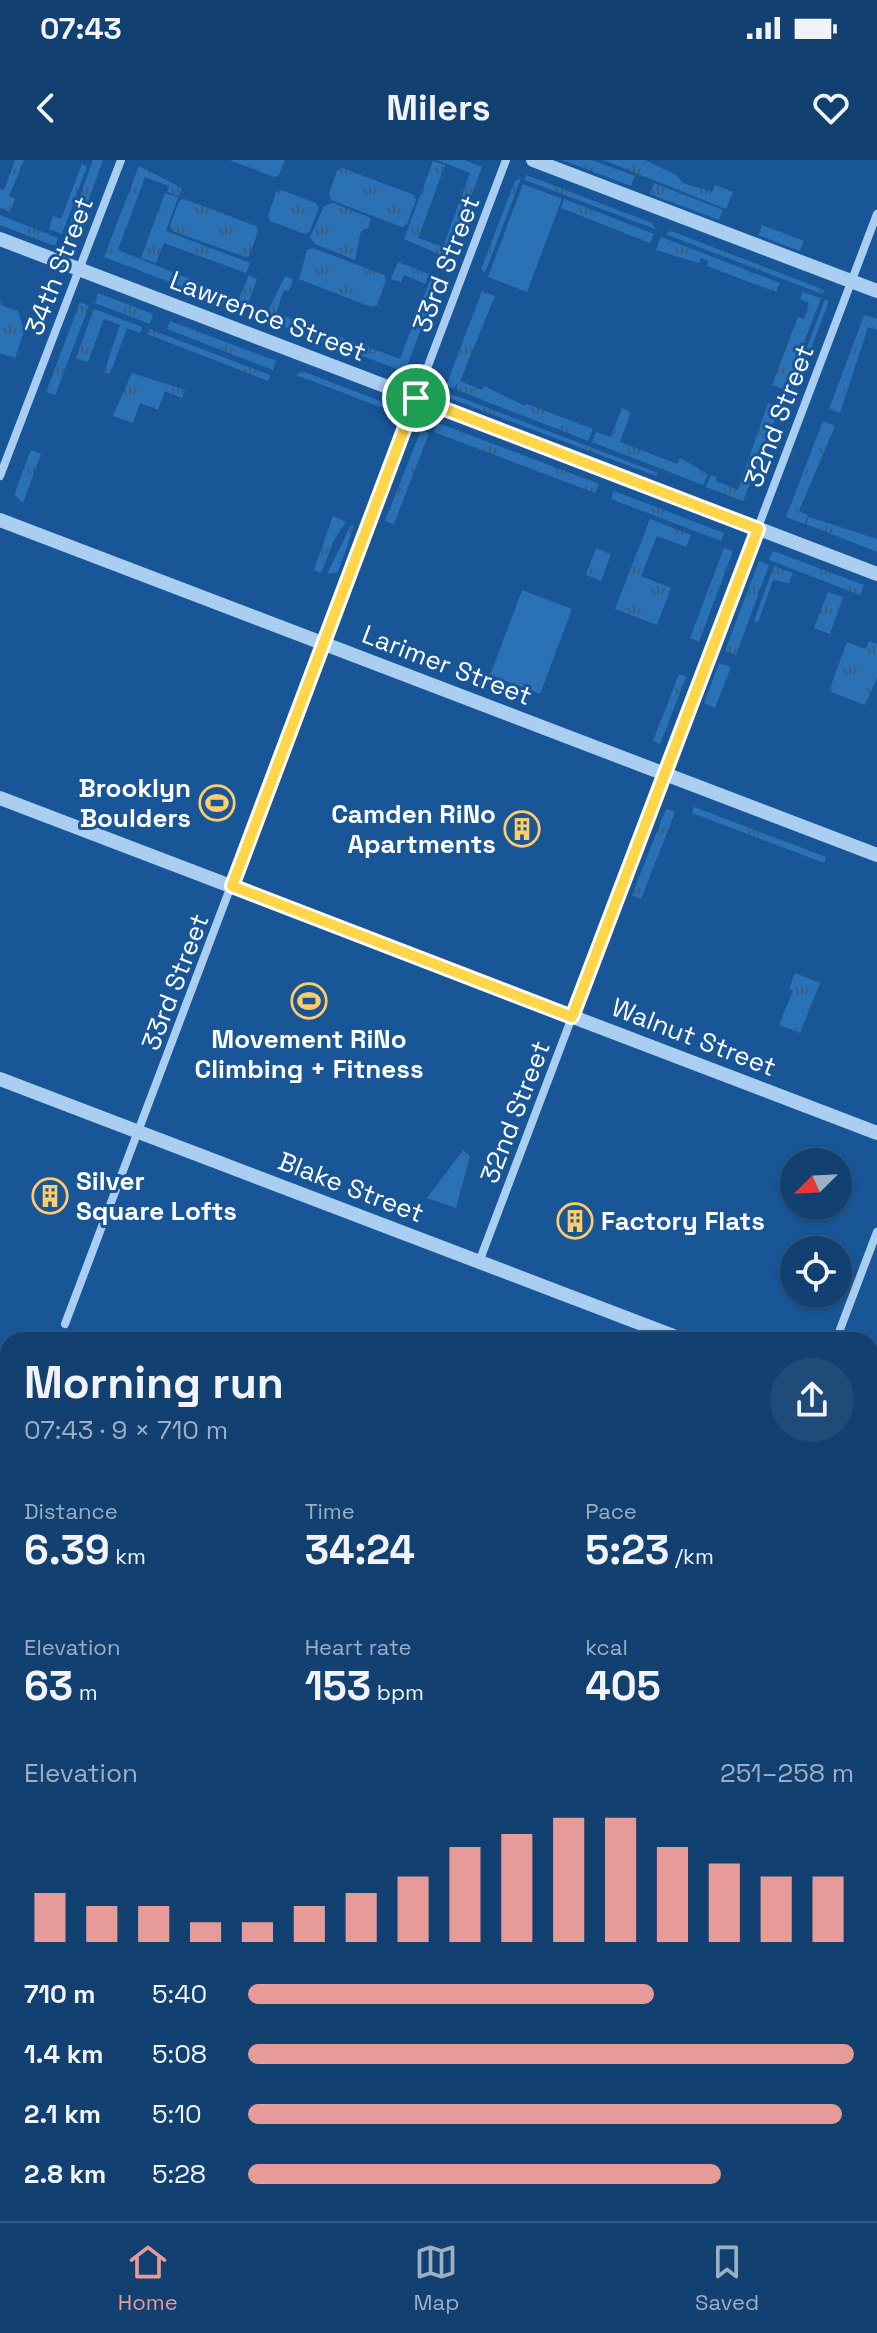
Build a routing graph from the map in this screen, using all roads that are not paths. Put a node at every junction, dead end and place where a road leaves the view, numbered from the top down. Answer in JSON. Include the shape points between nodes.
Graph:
{"nodes":[{"id":1,"x":121,"y":160,"type":"edge"},
{"id":2,"x":506,"y":160,"type":"edge"},
{"id":3,"x":533,"y":160,"type":"edge"},
{"id":4,"x":877,"y":214,"type":"edge"},
{"id":5,"x":0,"y":239,"type":"edge"},
{"id":6,"x":79,"y":269,"type":"junction"},
{"id":7,"x":851,"y":281,"type":"junction"},
{"id":8,"x":877,"y":291,"type":"edge"},
{"id":9,"x":416,"y":398,"type":"junction"},
{"id":10,"x":0,"y":476,"type":"edge"},
{"id":11,"x":0,"y":520,"type":"edge"},
{"id":12,"x":758,"y":529,"type":"junction"},
{"id":13,"x":877,"y":574,"type":"edge"},
{"id":14,"x":324,"y":643,"type":"junction"},
{"id":15,"x":665,"y":773,"type":"junction"},
{"id":16,"x":0,"y":798,"type":"edge"},
{"id":17,"x":877,"y":855,"type":"edge"},
{"id":18,"x":232,"y":886,"type":"junction"},
{"id":19,"x":572,"y":1017,"type":"junction"},
{"id":20,"x":0,"y":1079,"type":"edge"},
{"id":21,"x":140,"y":1132,"type":"junction"},
{"id":22,"x":877,"y":1133,"type":"edge"},
{"id":23,"x":877,"y":1232,"type":"edge"},
{"id":24,"x":479,"y":1262,"type":"junction"},
{"id":25,"x":65,"y":1324,"type":"dead end"},
{"id":26,"x":663,"y":1332,"type":"edge"},
{"id":27,"x":839,"y":1332,"type":"edge"}],
"edges":[{"from":1,"to":6,"type":"street","name":"34th Street"},
{"from":2,"to":9,"type":"street","name":"33rd Street"},
{"from":3,"to":7,"type":"street"},
{"from":4,"to":7,"type":"street","name":"32nd Street"},
{"from":5,"to":6,"type":"street","name":"Lawrence Street"},
{"from":6,"to":9,"type":"street","name":"Lawrence Street"},
{"from":6,"to":10,"type":"street","name":"34th Street"},
{"from":7,"to":8,"type":"street"},
{"from":7,"to":12,"type":"street","name":"32nd Street"},
{"from":9,"to":12,"type":"street","name":"Lawrence Street"},
{"from":9,"to":14,"type":"street","name":"33rd Street"},
{"from":11,"to":14,"type":"street","name":"Larimer Street"},
{"from":12,"to":13,"type":"street","name":"Lawrence Street"},
{"from":12,"to":15,"type":"street","name":"32nd Street"},
{"from":14,"to":15,"type":"street","name":"Larimer Street"},
{"from":14,"to":18,"type":"street","name":"33rd Street"},
{"from":15,"to":17,"type":"street","name":"Larimer Street"},
{"from":15,"to":19,"type":"street","name":"32nd Street"},
{"from":16,"to":18,"type":"street","name":"Walnut Street"},
{"from":18,"to":19,"type":"street","name":"Walnut Street"},
{"from":18,"to":21,"type":"street","name":"33rd Street"},
{"from":19,"to":22,"type":"street","name":"Walnut Street"},
{"from":19,"to":24,"type":"street","name":"32nd Street"},
{"from":20,"to":21,"type":"street","name":"Blake Street"},
{"from":21,"to":24,"type":"street","name":"Blake Street"},
{"from":21,"to":25,"type":"street","name":"33rd Street"},
{"from":23,"to":27,"type":"street"},
{"from":24,"to":26,"type":"street","name":"Blake Street"}]}
